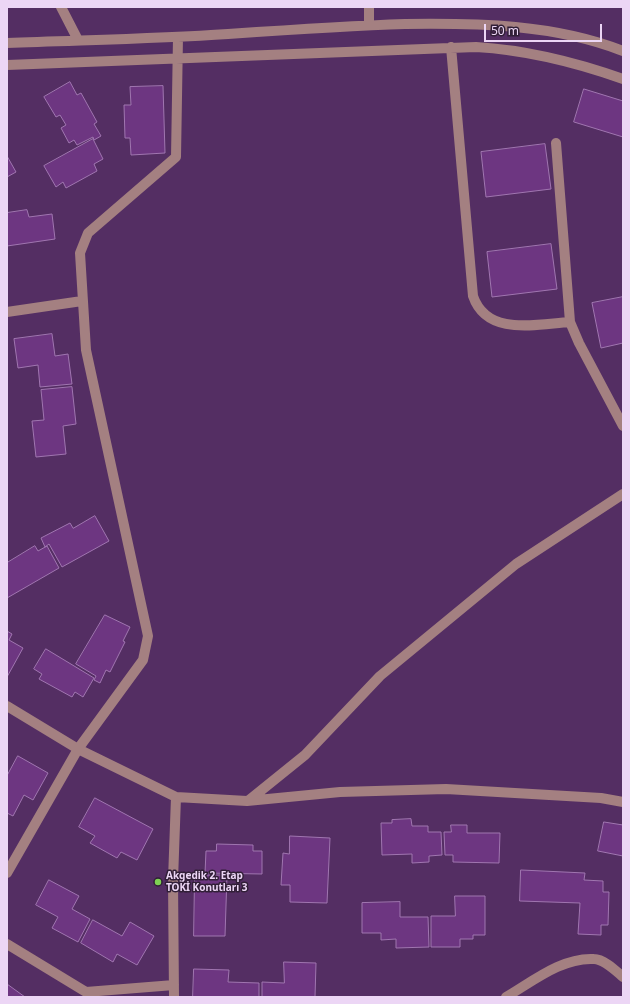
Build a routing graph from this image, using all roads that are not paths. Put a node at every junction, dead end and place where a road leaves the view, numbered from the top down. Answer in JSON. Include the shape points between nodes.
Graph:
{"nodes":[{"id":1,"x":60,"y":7,"type":"edge"},
{"id":2,"x":369,"y":7,"type":"edge"},
{"id":3,"x":369,"y":25,"type":"junction"},
{"id":4,"x":178,"y":37,"type":"junction"},
{"id":5,"x":78,"y":40,"type":"junction"},
{"id":6,"x":7,"y":42,"type":"edge"},
{"id":7,"x":451,"y":47,"type":"junction"},
{"id":8,"x":623,"y":50,"type":"edge"},
{"id":9,"x":178,"y":59,"type":"junction"},
{"id":10,"x":7,"y":65,"type":"edge"},
{"id":11,"x":623,"y":79,"type":"edge"},
{"id":12,"x":556,"y":143,"type":"dead end"},
{"id":13,"x":82,"y":301,"type":"junction"},
{"id":14,"x":7,"y":312,"type":"edge"},
{"id":15,"x":570,"y":322,"type":"junction"},
{"id":16,"x":623,"y":426,"type":"edge"},
{"id":17,"x":623,"y":494,"type":"edge"},
{"id":18,"x":7,"y":706,"type":"edge"},
{"id":19,"x":78,"y":749,"type":"junction"},
{"id":20,"x":176,"y":797,"type":"junction"},
{"id":21,"x":247,"y":801,"type":"junction"},
{"id":22,"x":623,"y":802,"type":"edge"},
{"id":23,"x":7,"y":873,"type":"edge"},
{"id":24,"x":7,"y":944,"type":"edge"},
{"id":25,"x":623,"y":977,"type":"edge"},
{"id":26,"x":174,"y":985,"type":"junction"},
{"id":27,"x":174,"y":997,"type":"edge"},
{"id":28,"x":506,"y":997,"type":"edge"}],
"edges":[{"from":1,"to":5,"type":"street"},
{"from":2,"to":3,"type":"street"},
{"from":3,"to":4,"type":"street"},
{"from":3,"to":8,"type":"street","via":[[486,23],[563,34]]},
{"from":4,"to":5,"type":"street"},
{"from":4,"to":9,"type":"street"},
{"from":5,"to":6,"type":"street"},
{"from":7,"to":9,"type":"street"},
{"from":7,"to":11,"type":"street","via":[[511,49],[573,63]]},
{"from":7,"to":15,"type":"street","via":[[473,296],[476,306],[485,316],[509,325]]},
{"from":9,"to":10,"type":"street"},
{"from":9,"to":13,"type":"street","via":[[176,157],[88,233],[80,253]]},
{"from":12,"to":15,"type":"street"},
{"from":13,"to":14,"type":"street"},
{"from":13,"to":19,"type":"street","via":[[86,350],[148,636],[143,660]]},
{"from":15,"to":16,"type":"street","via":[[582,350]]},
{"from":17,"to":21,"type":"street","via":[[516,564],[380,676],[305,755]]},
{"from":18,"to":19,"type":"street"},
{"from":19,"to":20,"type":"street"},
{"from":19,"to":23,"type":"street"},
{"from":20,"to":21,"type":"street"},
{"from":20,"to":26,"type":"street"},
{"from":21,"to":22,"type":"street","via":[[340,792],[446,789],[601,798]]},
{"from":24,"to":26,"type":"street","via":[[86,992]]},
{"from":25,"to":28,"type":"street","via":[[596,959],[573,961],[559,966]]},
{"from":26,"to":27,"type":"street"}]}
